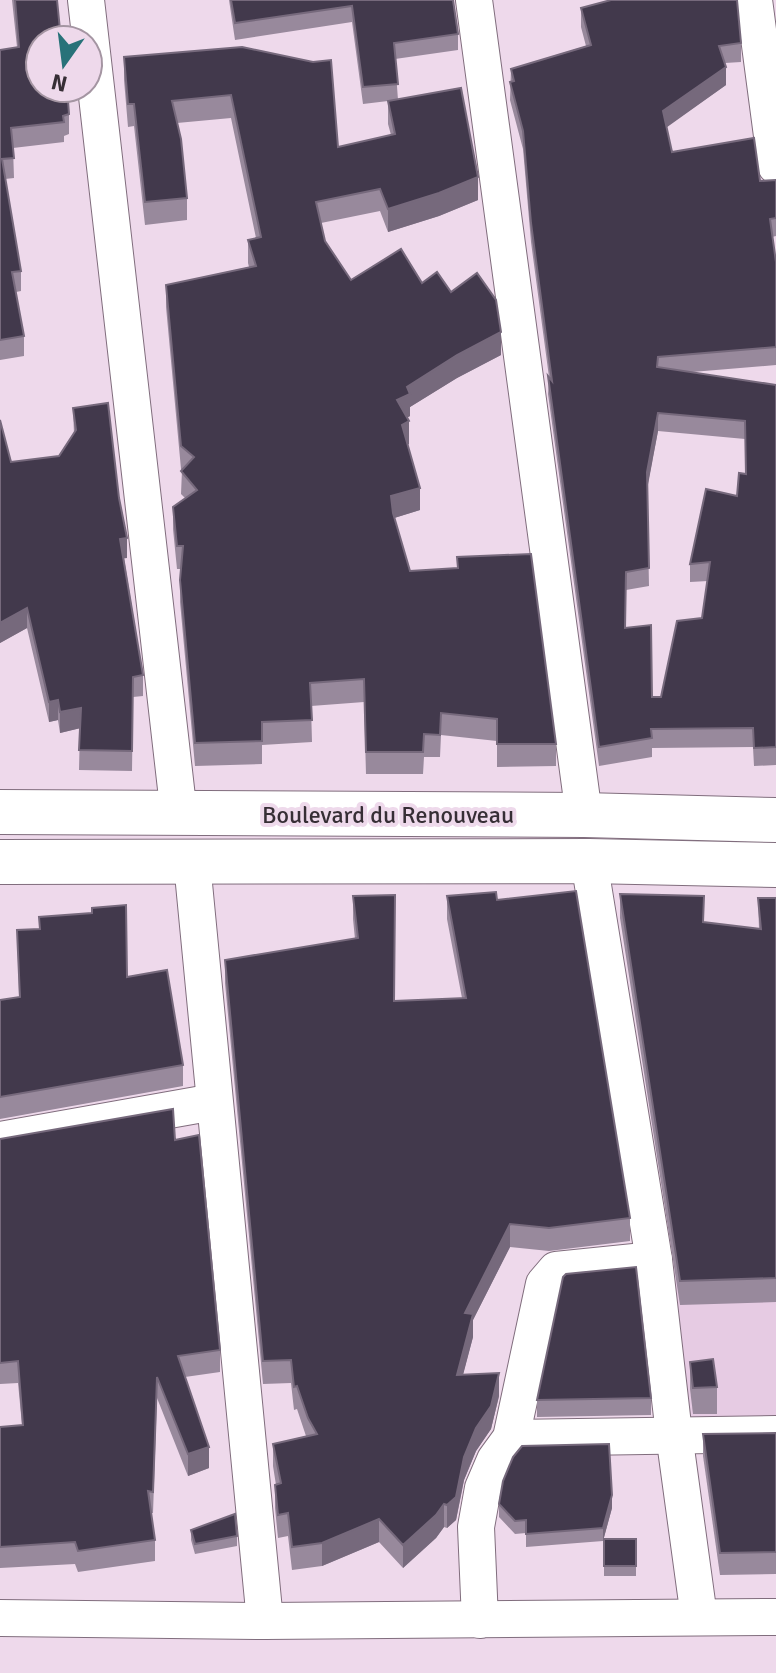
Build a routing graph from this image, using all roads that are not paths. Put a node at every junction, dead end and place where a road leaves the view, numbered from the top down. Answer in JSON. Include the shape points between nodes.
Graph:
{"nodes":[{"id":1,"x":86,"y":0,"type":"edge"},
{"id":2,"x":474,"y":0,"type":"edge"},
{"id":3,"x":754,"y":0,"type":"edge"},
{"id":4,"x":776,"y":166,"type":"edge"},
{"id":5,"x":0,"y":812,"type":"edge"},
{"id":6,"x":179,"y":815,"type":"junction"},
{"id":7,"x":584,"y":815,"type":"junction"},
{"id":8,"x":776,"y":820,"type":"edge"},
{"id":9,"x":589,"y":861,"type":"junction"},
{"id":10,"x":0,"y":862,"type":"edge"},
{"id":11,"x":192,"y":863,"type":"junction"},
{"id":12,"x":776,"y":865,"type":"edge"},
{"id":13,"x":214,"y":1102,"type":"junction"},
{"id":14,"x":0,"y":1140,"type":"edge"},
{"id":15,"x":654,"y":1260,"type":"junction"},
{"id":16,"x":674,"y":1434,"type":"junction"},
{"id":17,"x":776,"y":1434,"type":"edge"},
{"id":18,"x":511,"y":1438,"type":"junction"},
{"id":19,"x":699,"y":1617,"type":"junction"},
{"id":20,"x":776,"y":1617,"type":"edge"},
{"id":21,"x":0,"y":1618,"type":"edge"},
{"id":22,"x":480,"y":1620,"type":"junction"},
{"id":23,"x":265,"y":1621,"type":"junction"}],
"edges":[{"from":1,"to":6,"type":"street"},
{"from":2,"to":7,"type":"street"},
{"from":3,"to":4,"type":"street"},
{"from":5,"to":6,"type":"main road","name":"Boulevard du Renouveau"},
{"from":6,"to":7,"type":"main road","name":"Boulevard du Renouveau"},
{"from":7,"to":8,"type":"main road","name":"Boulevard du Renouveau"},
{"from":9,"to":11,"type":"main road","name":"Boulevard du Renouveau"},
{"from":9,"to":12,"type":"main road","name":"Boulevard du Renouveau"},
{"from":9,"to":15,"type":"street"},
{"from":10,"to":11,"type":"main road","name":"Boulevard du Renouveau"},
{"from":11,"to":13,"type":"street"},
{"from":13,"to":14,"type":"street"},
{"from":13,"to":23,"type":"street"},
{"from":15,"to":16,"type":"street"},
{"from":15,"to":18,"type":"street","via":[[556,1270],[548,1277]]},
{"from":16,"to":17,"type":"street"},
{"from":16,"to":18,"type":"street"},
{"from":16,"to":19,"type":"street"},
{"from":18,"to":22,"type":"street","via":[[483,1488],[476,1527]]},
{"from":19,"to":20,"type":"street"},
{"from":19,"to":22,"type":"street"},
{"from":21,"to":23,"type":"street"},
{"from":22,"to":23,"type":"street"}]}
